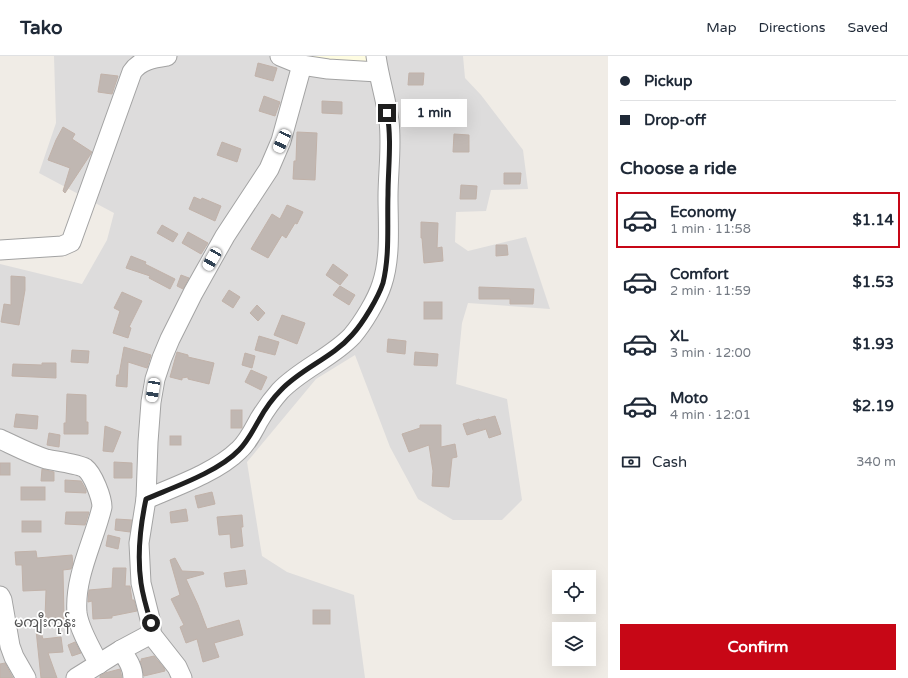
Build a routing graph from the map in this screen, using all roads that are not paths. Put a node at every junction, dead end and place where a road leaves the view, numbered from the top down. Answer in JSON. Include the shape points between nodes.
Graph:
{"nodes":[{"id":1,"x":167,"y":56,"type":"edge"},
{"id":2,"x":280,"y":56,"type":"edge"},
{"id":3,"x":377,"y":64,"type":"edge"},
{"id":4,"x":302,"y":65,"type":"junction"},
{"id":5,"x":0,"y":250,"type":"edge"},
{"id":6,"x":0,"y":439,"type":"edge"},
{"id":7,"x":146,"y":499,"type":"junction"},
{"id":8,"x":0,"y":596,"type":"edge"},
{"id":9,"x":151,"y":634,"type":"junction"},
{"id":10,"x":121,"y":650,"type":"junction"},
{"id":11,"x":6,"y":653,"type":"edge"},
{"id":12,"x":99,"y":664,"type":"junction"},
{"id":13,"x":26,"y":678,"type":"edge"},
{"id":14,"x":76,"y":678,"type":"edge"},
{"id":15,"x":133,"y":678,"type":"edge"},
{"id":16,"x":182,"y":678,"type":"edge"}],
"edges":[{"from":1,"to":5,"type":"street","via":[[141,62],[132,72],[71,242],[62,246]]},
{"from":2,"to":4,"type":"street"},
{"from":3,"to":4,"type":"street","via":[[328,69]]},
{"from":3,"to":7,"type":"street","via":[[389,122],[388,228],[387,257],[382,284],[370,308],[353,334],[342,345],[295,378],[269,403],[239,450],[198,476]]},
{"from":4,"to":7,"type":"street","via":[[282,141],[269,169],[225,236],[162,358],[151,402]]},
{"from":6,"to":12,"type":"street","via":[[44,458],[81,466],[96,486],[102,507],[81,575],[77,614]]},
{"from":7,"to":9,"type":"street","via":[[139,543],[139,564]]},
{"from":8,"to":11,"type":"street","via":[[10,646]]},
{"from":9,"to":10,"type":"street"},
{"from":9,"to":16,"type":"street","via":[[177,667]]},
{"from":10,"to":12,"type":"street"},
{"from":10,"to":15,"type":"street","via":[[130,664]]},
{"from":11,"to":13,"type":"street"},
{"from":12,"to":14,"type":"street"}]}
